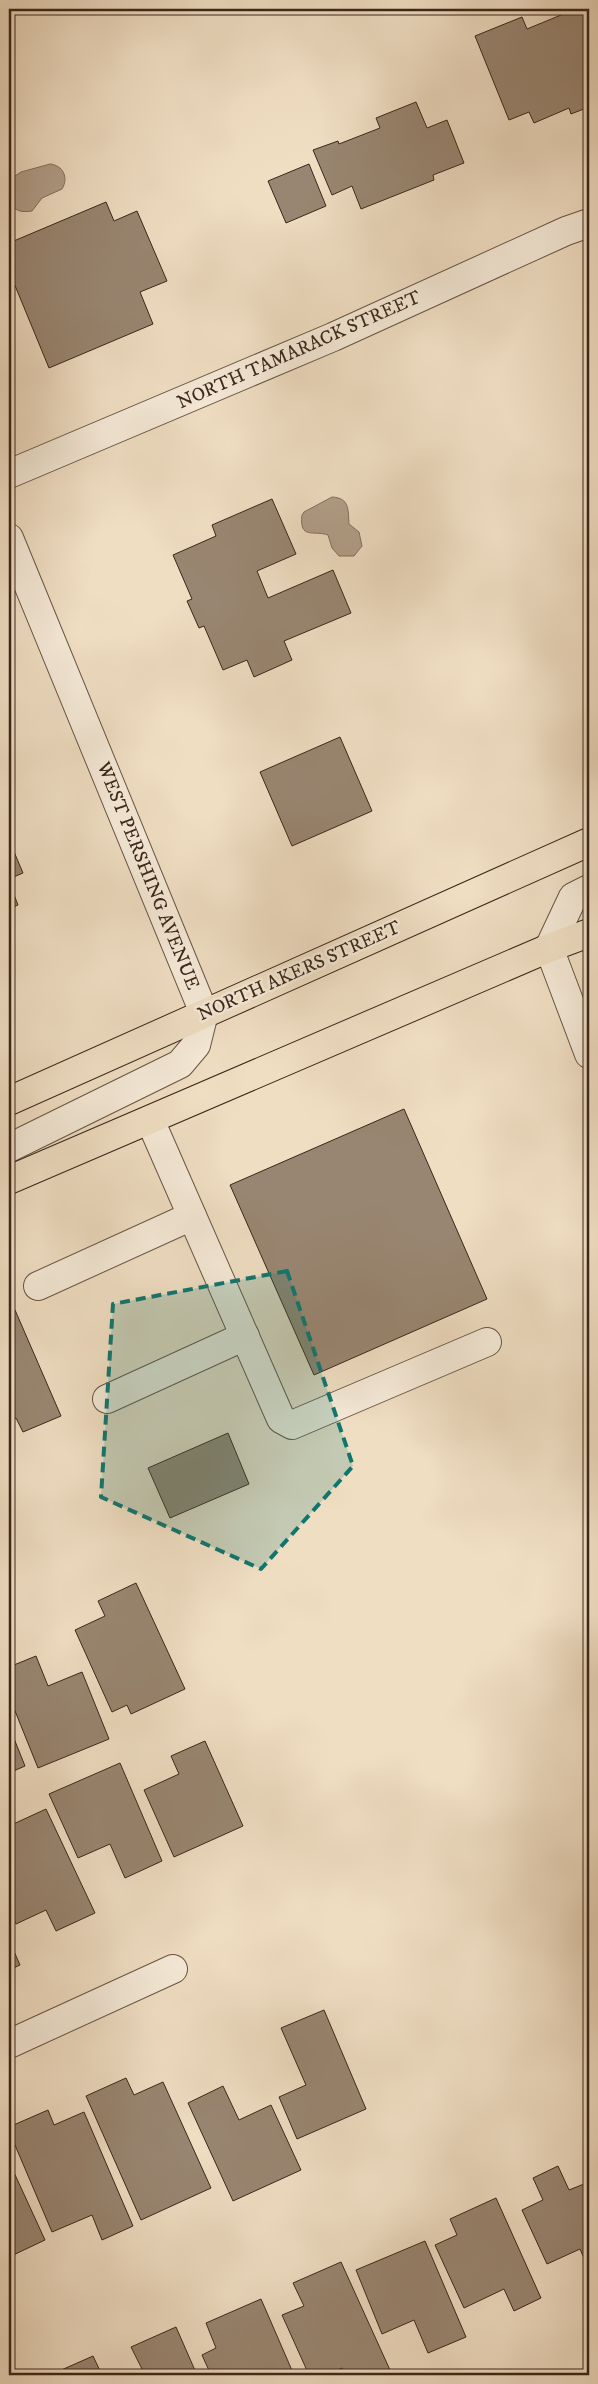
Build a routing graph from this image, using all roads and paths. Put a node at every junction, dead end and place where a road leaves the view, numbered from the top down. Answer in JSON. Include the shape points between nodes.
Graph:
{"nodes":[{"id":1,"x":589,"y":223,"type":"edge"},
{"id":2,"x":9,"y":474,"type":"edge"},
{"id":3,"x":9,"y":538,"type":"edge"},
{"id":4,"x":589,"y":842,"type":"edge"},
{"id":5,"x":589,"y":889,"type":"edge"},
{"id":6,"x":589,"y":933,"type":"edge"},
{"id":7,"x":549,"y":948,"type":"junction"},
{"id":8,"x":204,"y":1012,"type":"junction"},
{"id":9,"x":589,"y":1054,"type":"edge"},
{"id":10,"x":9,"y":1102,"type":"edge"},
{"id":11,"x":150,"y":1120,"type":"junction"},
{"id":12,"x":9,"y":1148,"type":"edge"},
{"id":13,"x":9,"y":1180,"type":"edge"},
{"id":14,"x":192,"y":1216,"type":"junction"},
{"id":15,"x":38,"y":1286,"type":"dead end"},
{"id":16,"x":244,"y":1336,"type":"junction"},
{"id":17,"x":488,"y":1342,"type":"dead end"},
{"id":18,"x":106,"y":1399,"type":"dead end"},
{"id":19,"x":173,"y":1969,"type":"dead end"},
{"id":20,"x":9,"y":2044,"type":"edge"}],
"edges":[{"from":1,"to":2,"type":"street","name":"NORTH TAMARACK STREET"},
{"from":3,"to":8,"type":"street","name":"WEST PERSHING AVENUE"},
{"from":4,"to":8,"type":"main road","name":"NORTH AKERS STREET"},
{"from":5,"to":7,"type":"street","via":[[573,897]]},
{"from":6,"to":7,"type":"main road"},
{"from":7,"to":9,"type":"street"},
{"from":7,"to":11,"type":"main road"},
{"from":8,"to":10,"type":"main road","name":"NORTH AKERS STREET"},
{"from":8,"to":12,"type":"street","name":"WEST PERSHING AVENUE","via":[[196,1044],[180,1064]]},
{"from":11,"to":13,"type":"main road"},
{"from":11,"to":14,"type":"street"},
{"from":14,"to":15,"type":"street"},
{"from":14,"to":16,"type":"street"},
{"from":16,"to":17,"type":"street","via":[[281,1419],[292,1425]]},
{"from":16,"to":18,"type":"street"},
{"from":19,"to":20,"type":"street"}]}
